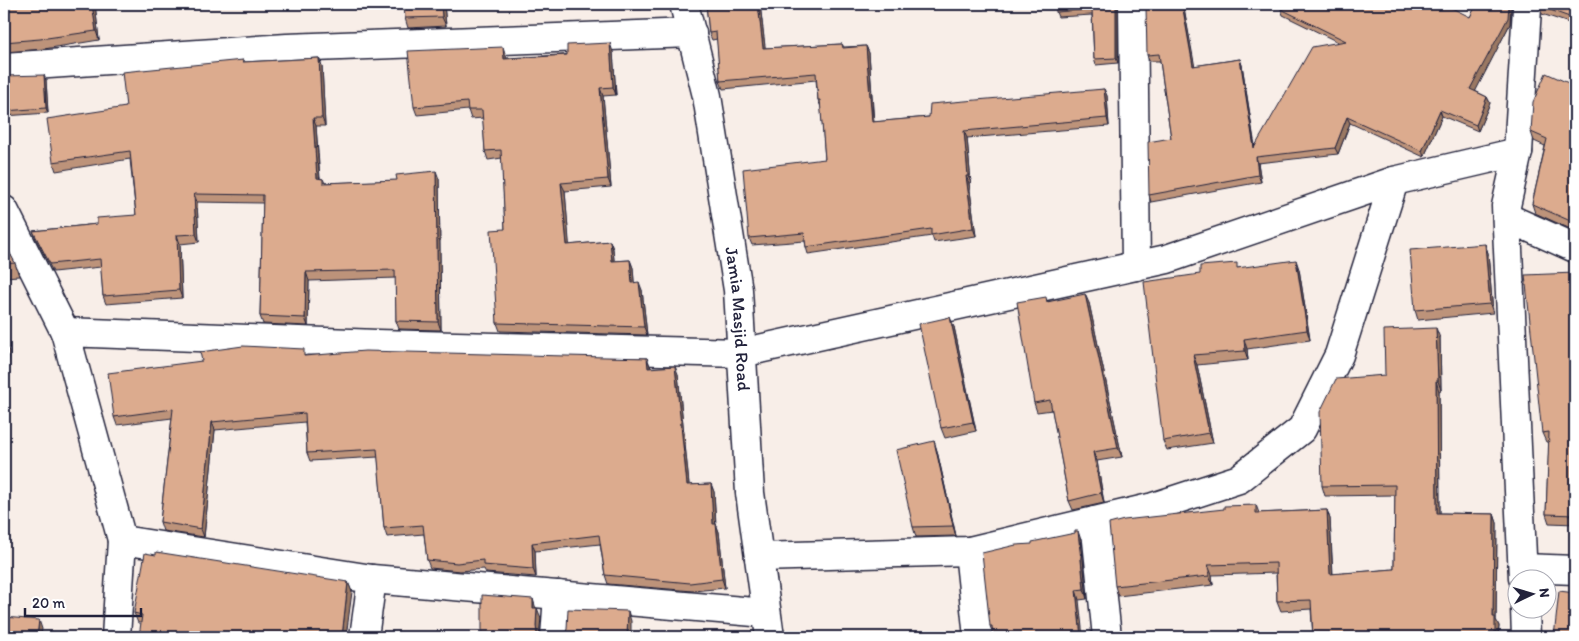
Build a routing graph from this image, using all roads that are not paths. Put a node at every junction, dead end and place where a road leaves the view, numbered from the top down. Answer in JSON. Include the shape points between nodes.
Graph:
{"nodes":[{"id":1,"x":684,"y":4,"type":"edge"},
{"id":2,"x":1133,"y":4,"type":"edge"},
{"id":3,"x":1528,"y":4,"type":"edge"},
{"id":4,"x":692,"y":33,"type":"junction"},
{"id":5,"x":4,"y":68,"type":"edge"},
{"id":6,"x":1518,"y":152,"type":"junction"},
{"id":7,"x":1394,"y":180,"type":"junction"},
{"id":8,"x":4,"y":210,"type":"edge"},
{"id":9,"x":1508,"y":218,"type":"junction"},
{"id":10,"x":1575,"y":248,"type":"edge"},
{"id":11,"x":1136,"y":266,"type":"junction"},
{"id":12,"x":65,"y":332,"type":"junction"},
{"id":13,"x":742,"y":353,"type":"junction"},
{"id":14,"x":1095,"y":521,"type":"junction"},
{"id":15,"x":122,"y":540,"type":"junction"},
{"id":16,"x":969,"y":551,"type":"junction"},
{"id":17,"x":759,"y":557,"type":"junction"},
{"id":18,"x":1523,"y":568,"type":"edge"},
{"id":19,"x":1575,"y":570,"type":"edge"},
{"id":20,"x":1556,"y":571,"type":"edge"},
{"id":21,"x":372,"y":579,"type":"junction"},
{"id":22,"x":558,"y":595,"type":"junction"},
{"id":23,"x":1525,"y":618,"type":"edge"},
{"id":24,"x":768,"y":625,"type":"edge"},
{"id":25,"x":116,"y":637,"type":"edge"},
{"id":26,"x":364,"y":637,"type":"edge"},
{"id":27,"x":555,"y":637,"type":"edge"},
{"id":28,"x":978,"y":637,"type":"edge"},
{"id":29,"x":1107,"y":637,"type":"edge"},
{"id":30,"x":1526,"y":637,"type":"edge"}],
"edges":[{"from":1,"to":4,"type":"street","name":"Jamia Masjid Road"},
{"from":2,"to":11,"type":"street"},
{"from":3,"to":6,"type":"street"},
{"from":4,"to":5,"type":"street","via":[[287,48]]},
{"from":4,"to":13,"type":"street","name":"Jamia Masjid Road","via":[[707,96],[738,290]]},
{"from":6,"to":7,"type":"street"},
{"from":6,"to":9,"type":"street","via":[[1506,206]]},
{"from":7,"to":11,"type":"street","via":[[1167,259]]},
{"from":7,"to":14,"type":"street","via":[[1339,355],[1302,430],[1239,479],[1153,507]]},
{"from":8,"to":12,"type":"street"},
{"from":9,"to":10,"type":"street"},
{"from":9,"to":18,"type":"street"},
{"from":11,"to":13,"type":"street"},
{"from":12,"to":13,"type":"street"},
{"from":12,"to":15,"type":"street"},
{"from":13,"to":17,"type":"street","name":"Jamia Masjid Road","via":[[750,493]]},
{"from":14,"to":16,"type":"street"},
{"from":14,"to":29,"type":"street"},
{"from":15,"to":21,"type":"street"},
{"from":15,"to":25,"type":"street"},
{"from":16,"to":17,"type":"street"},
{"from":16,"to":28,"type":"street"},
{"from":17,"to":24,"type":"street","name":"Jamia Masjid Road"},
{"from":19,"to":20,"type":"street"},
{"from":21,"to":22,"type":"street"},
{"from":21,"to":26,"type":"street"},
{"from":22,"to":24,"type":"street"},
{"from":22,"to":27,"type":"street"},
{"from":23,"to":30,"type":"street"}]}
